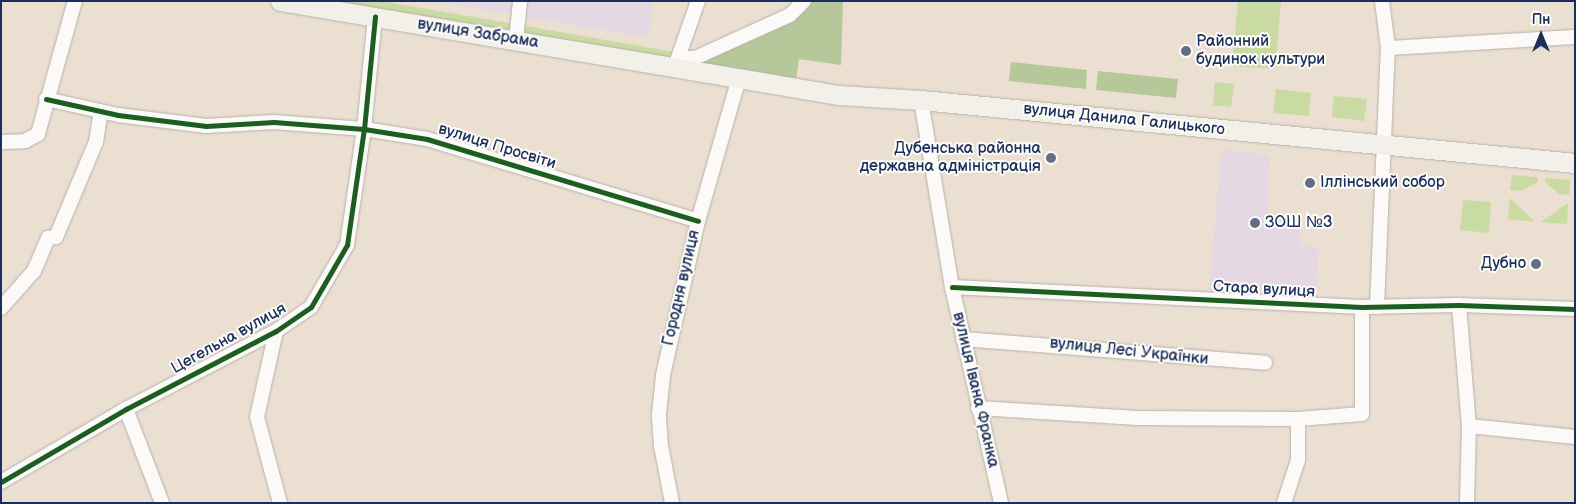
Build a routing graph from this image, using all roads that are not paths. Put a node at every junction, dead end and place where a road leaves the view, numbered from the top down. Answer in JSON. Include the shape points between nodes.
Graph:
{"nodes":[{"id":1,"x":74,"y":1,"type":"edge"},
{"id":2,"x":280,"y":1,"type":"edge"},
{"id":3,"x":520,"y":1,"type":"edge"},
{"id":4,"x":698,"y":1,"type":"edge"},
{"id":5,"x":804,"y":1,"type":"edge"},
{"id":6,"x":1382,"y":1,"type":"edge"},
{"id":7,"x":375,"y":17,"type":"junction"},
{"id":8,"x":1575,"y":37,"type":"edge"},
{"id":9,"x":516,"y":40,"type":"junction"},
{"id":10,"x":1388,"y":48,"type":"junction"},
{"id":11,"x":677,"y":63,"type":"junction"},
{"id":12,"x":739,"y":78,"type":"junction"},
{"id":13,"x":46,"y":99,"type":"junction"},
{"id":14,"x":921,"y":100,"type":"junction"},
{"id":15,"x":101,"y":111,"type":"junction"},
{"id":16,"x":364,"y":129,"type":"junction"},
{"id":17,"x":1,"y":142,"type":"edge"},
{"id":18,"x":1384,"y":145,"type":"junction"},
{"id":19,"x":1575,"y":163,"type":"edge"},
{"id":20,"x":698,"y":221,"type":"junction"},
{"id":21,"x":952,"y":287,"type":"junction"},
{"id":22,"x":1459,"y":305,"type":"junction"},
{"id":23,"x":1377,"y":306,"type":"junction"},
{"id":24,"x":1,"y":308,"type":"edge"},
{"id":25,"x":1362,"y":308,"type":"junction"},
{"id":26,"x":1575,"y":309,"type":"edge"},
{"id":27,"x":276,"y":331,"type":"junction"},
{"id":28,"x":963,"y":339,"type":"junction"},
{"id":29,"x":1265,"y":363,"type":"dead end"},
{"id":30,"x":978,"y":408,"type":"junction"},
{"id":31,"x":126,"y":409,"type":"junction"},
{"id":32,"x":1298,"y":419,"type":"junction"},
{"id":33,"x":1468,"y":426,"type":"junction"},
{"id":34,"x":1575,"y":437,"type":"edge"},
{"id":35,"x":1,"y":482,"type":"edge"},
{"id":36,"x":162,"y":503,"type":"edge"},
{"id":37,"x":280,"y":503,"type":"edge"},
{"id":38,"x":672,"y":503,"type":"edge"},
{"id":39,"x":1001,"y":503,"type":"edge"},
{"id":40,"x":1284,"y":503,"type":"edge"},
{"id":41,"x":1467,"y":503,"type":"edge"}],
"edges":[{"from":1,"to":13,"type":"street"},
{"from":2,"to":7,"type":"main road","name":"вулиця Забрама"},
{"from":3,"to":9,"type":"street"},
{"from":4,"to":11,"type":"street"},
{"from":5,"to":11,"type":"street","via":[[790,15]]},
{"from":6,"to":10,"type":"street"},
{"from":7,"to":9,"type":"main road","name":"вулиця Забрама"},
{"from":7,"to":16,"type":"street","name":"Цегельна вулиця"},
{"from":8,"to":10,"type":"street"},
{"from":9,"to":11,"type":"main road","name":"вулиця Забрама"},
{"from":10,"to":18,"type":"street"},
{"from":11,"to":12,"type":"main road","name":"вулиця Данила Галицького"},
{"from":12,"to":14,"type":"main road","name":"вулиця Данила Галицького","via":[[839,95]]},
{"from":12,"to":20,"type":"street","name":"Городня вулиця"},
{"from":13,"to":15,"type":"street","name":"вулиця Просвіти"},
{"from":13,"to":17,"type":"street","via":[[38,134],[25,141]]},
{"from":14,"to":18,"type":"main road","name":"вулиця Данила Галицького"},
{"from":14,"to":21,"type":"street","name":"вулиця Івана Франка"},
{"from":15,"to":16,"type":"street","name":"вулиця Просвіти","via":[[206,126],[274,122]]},
{"from":15,"to":24,"type":"street","via":[[96,142],[56,236],[48,238],[34,271]]},
{"from":16,"to":20,"type":"street","name":"вулиця Просвіти","via":[[427,139]]},
{"from":16,"to":27,"type":"street","name":"Цегельна вулиця","via":[[347,245],[311,307]]},
{"from":18,"to":19,"type":"main road","name":"вулиця Данила Галицького"},
{"from":18,"to":23,"type":"street"},
{"from":20,"to":38,"type":"street","name":"Городня вулиця","via":[[663,375],[659,414],[661,446]]},
{"from":21,"to":25,"type":"street","name":"Стара вулиця"},
{"from":21,"to":28,"type":"street","name":"вулиця Івана Франка"},
{"from":22,"to":23,"type":"street","name":"Стара вулиця"},
{"from":22,"to":26,"type":"street","name":"Стара вулиця"},
{"from":22,"to":33,"type":"street"},
{"from":23,"to":25,"type":"street","name":"Стара вулиця"},
{"from":25,"to":32,"type":"street","via":[[1362,414]]},
{"from":27,"to":31,"type":"street","name":"Цегельна вулиця"},
{"from":27,"to":37,"type":"street","via":[[258,416]]},
{"from":28,"to":29,"type":"street","name":"вулиця Лесі Українки"},
{"from":28,"to":30,"type":"street","name":"вулиця Івана Франка"},
{"from":30,"to":32,"type":"street","via":[[1137,418]]},
{"from":30,"to":39,"type":"street","name":"вулиця Івана Франка"},
{"from":31,"to":35,"type":"street","name":"Цегельна вулиця"},
{"from":31,"to":36,"type":"street"},
{"from":32,"to":40,"type":"street","via":[[1298,460]]},
{"from":33,"to":34,"type":"street"},
{"from":33,"to":41,"type":"street"}]}
